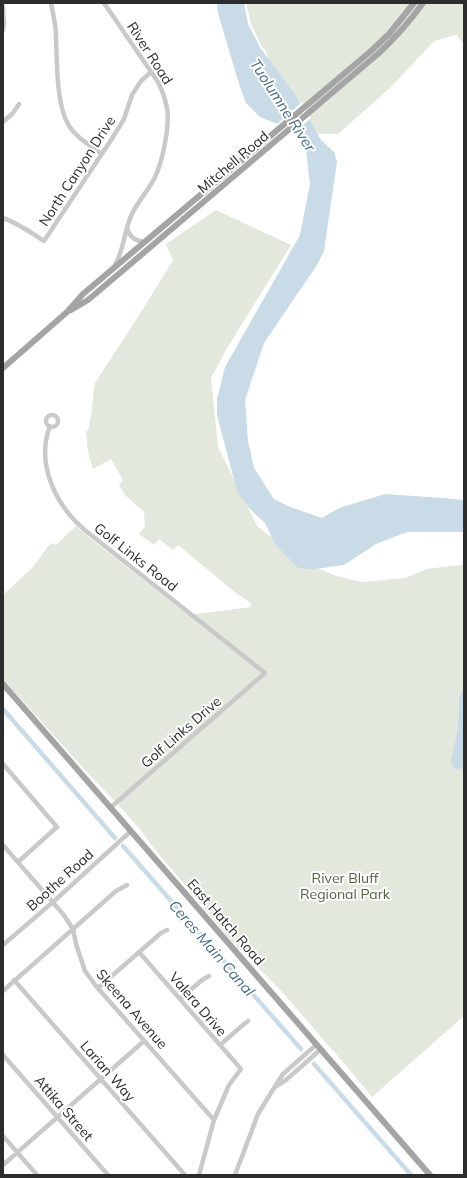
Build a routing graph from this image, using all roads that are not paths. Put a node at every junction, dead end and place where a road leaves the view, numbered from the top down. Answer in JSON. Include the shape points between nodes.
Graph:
{"nodes":[{"id":1,"x":51,"y":3,"type":"edge"},
{"id":2,"x":104,"y":3,"type":"edge"},
{"id":3,"x":414,"y":3,"type":"edge"},
{"id":4,"x":423,"y":3,"type":"edge"},
{"id":5,"x":3,"y":7,"type":"edge"},
{"id":6,"x":3,"y":30,"type":"edge"},
{"id":7,"x":151,"y":72,"type":"junction"},
{"id":8,"x":19,"y":104,"type":"dead end"},
{"id":9,"x":3,"y":122,"type":"edge"},
{"id":10,"x":102,"y":154,"type":"junction"},
{"id":11,"x":3,"y":218,"type":"edge"},
{"id":12,"x":127,"y":228,"type":"junction"},
{"id":13,"x":145,"y":242,"type":"junction"},
{"id":14,"x":113,"y":269,"type":"junction"},
{"id":15,"x":67,"y":312,"type":"junction"},
{"id":16,"x":4,"y":364,"type":"edge"},
{"id":17,"x":50,"y":426,"type":"dead end"},
{"id":18,"x":266,"y":673,"type":"joint"},
{"id":19,"x":3,"y":684,"type":"edge"},
{"id":20,"x":3,"y":764,"type":"edge"},
{"id":21,"x":110,"y":808,"type":"junction"},
{"id":22,"x":131,"y":831,"type":"junction"},
{"id":23,"x":3,"y":845,"type":"edge"},
{"id":24,"x":18,"y":862,"type":"junction"},
{"id":25,"x":127,"y":885,"type":"dead end"},
{"id":26,"x":53,"y":902,"type":"junction"},
{"id":27,"x":73,"y":929,"type":"junction"},
{"id":28,"x":167,"y":930,"type":"dead end"},
{"id":29,"x":3,"y":945,"type":"edge"},
{"id":30,"x":139,"y":952,"type":"junction"},
{"id":31,"x":209,"y":976,"type":"dead end"},
{"id":32,"x":14,"y":980,"type":"junction"},
{"id":33,"x":98,"y":988,"type":"junction"},
{"id":34,"x":3,"y":991,"type":"edge"},
{"id":35,"x":180,"y":999,"type":"junction"},
{"id":36,"x":248,"y":1021,"type":"dead end"},
{"id":37,"x":144,"y":1041,"type":"junction"},
{"id":38,"x":220,"y":1045,"type":"junction"},
{"id":39,"x":318,"y":1047,"type":"junction"},
{"id":40,"x":3,"y":1055,"type":"edge"},
{"id":41,"x":101,"y":1080,"type":"junction"},
{"id":42,"x":58,"y":1118,"type":"junction"},
{"id":43,"x":214,"y":1120,"type":"junction"},
{"id":44,"x":3,"y":1136,"type":"edge"},
{"id":45,"x":18,"y":1153,"type":"junction"},
{"id":46,"x":3,"y":1165,"type":"edge"},
{"id":47,"x":37,"y":1175,"type":"edge"},
{"id":48,"x":108,"y":1175,"type":"edge"},
{"id":49,"x":185,"y":1175,"type":"edge"},
{"id":50,"x":199,"y":1175,"type":"edge"},
{"id":51,"x":235,"y":1175,"type":"edge"},
{"id":52,"x":430,"y":1175,"type":"edge"}],
"edges":[{"from":1,"to":10,"type":"street","via":[[63,113],[73,132]]},
{"from":2,"to":7,"type":"street","name":"River Road"},
{"from":3,"to":13,"type":"main road","name":"Mitchell Road","via":[[389,34],[371,51]]},
{"from":4,"to":15,"type":"main road","name":"Mitchell Road","via":[[394,39],[379,53],[88,300]]},
{"from":5,"to":6,"type":"street"},
{"from":7,"to":10,"type":"street","name":"North Canyon Drive","via":[[132,95],[124,119]]},
{"from":7,"to":12,"type":"street","name":"River Road","via":[[164,94],[168,121],[161,160],[155,177],[135,208]]},
{"from":8,"to":9,"type":"street"},
{"from":10,"to":11,"type":"street","name":"North Canyon Drive","via":[[44,240]]},
{"from":12,"to":13,"type":"street","via":[[132,238]]},
{"from":12,"to":14,"type":"street","name":"River Road"},
{"from":13,"to":14,"type":"main road","name":"Mitchell Road"},
{"from":14,"to":15,"type":"main road","name":"Mitchell Road","via":[[83,294]]},
{"from":15,"to":16,"type":"main road","name":"Mitchell Road"},
{"from":17,"to":18,"type":"street","name":"Golf Links Road","via":[[45,448],[47,467],[54,492],[73,519]]},
{"from":18,"to":21,"type":"street","name":"Golf Links Drive"},
{"from":19,"to":21,"type":"main road","name":"East Hatch Road"},
{"from":20,"to":24,"type":"street","via":[[57,827]]},
{"from":21,"to":22,"type":"main road","name":"East Hatch Road"},
{"from":22,"to":26,"type":"street","name":"Boothe Road"},
{"from":22,"to":39,"type":"main road","name":"East Hatch Road"},
{"from":23,"to":24,"type":"street","name":"Skeena Avenue"},
{"from":24,"to":26,"type":"street","name":"Skeena Avenue"},
{"from":25,"to":27,"type":"street","via":[[116,891]]},
{"from":26,"to":27,"type":"street","name":"Skeena Avenue"},
{"from":26,"to":29,"type":"street","name":"Boothe Road"},
{"from":27,"to":32,"type":"street"},
{"from":27,"to":33,"type":"street","name":"Skeena Avenue","via":[[85,971]]},
{"from":28,"to":30,"type":"street"},
{"from":30,"to":33,"type":"street"},
{"from":30,"to":35,"type":"street","name":"Valera Drive"},
{"from":31,"to":35,"type":"street"},
{"from":32,"to":34,"type":"street"},
{"from":32,"to":41,"type":"street","name":"Larian Way"},
{"from":33,"to":37,"type":"street","name":"Skeena Avenue"},
{"from":35,"to":38,"type":"street","name":"Valera Drive"},
{"from":36,"to":38,"type":"street"},
{"from":37,"to":41,"type":"street"},
{"from":37,"to":43,"type":"street","name":"Skeena Avenue"},
{"from":38,"to":43,"type":"street","name":"Valera Drive","via":[[241,1069],[229,1086]]},
{"from":39,"to":51,"type":"street","via":[[283,1074],[258,1114]]},
{"from":39,"to":52,"type":"main road","name":"East Hatch Road"},
{"from":40,"to":42,"type":"street","name":"Attika Street"},
{"from":41,"to":42,"type":"street"},
{"from":41,"to":49,"type":"street","name":"Larian Way"},
{"from":42,"to":45,"type":"street"},
{"from":42,"to":48,"type":"street","name":"Attika Street"},
{"from":43,"to":50,"type":"street"},
{"from":44,"to":45,"type":"street"},
{"from":45,"to":46,"type":"street"},
{"from":45,"to":47,"type":"street"}]}
